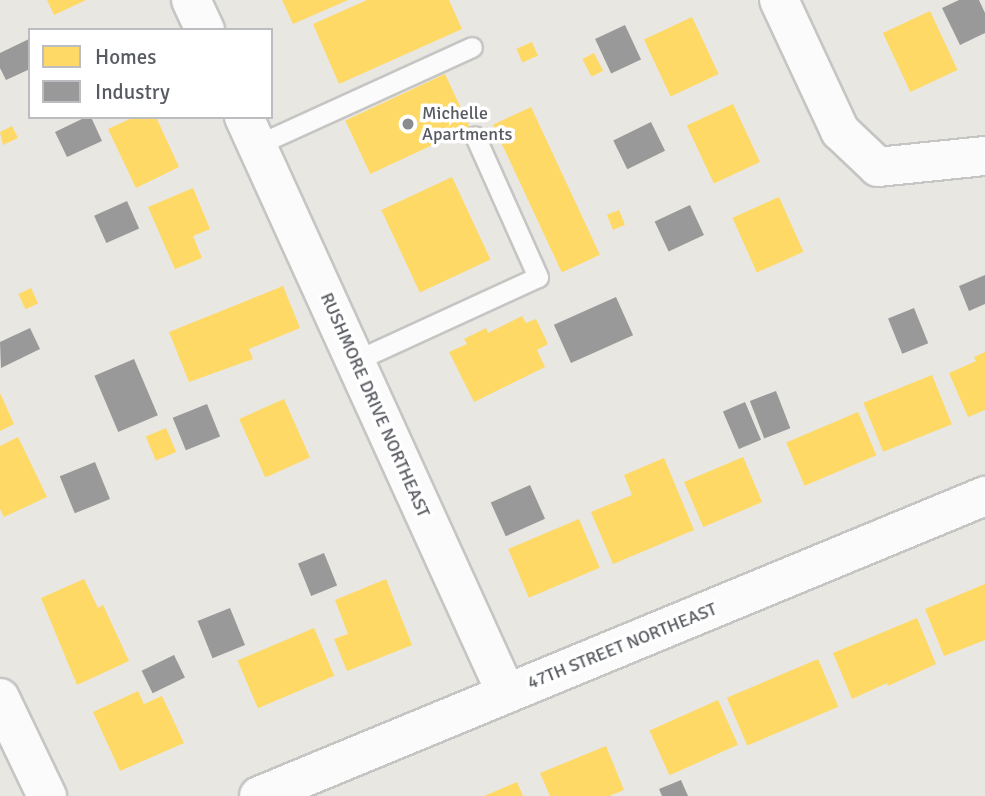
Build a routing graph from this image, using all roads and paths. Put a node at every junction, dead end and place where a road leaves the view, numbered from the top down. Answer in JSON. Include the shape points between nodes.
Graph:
{"nodes":[{"id":1,"x":191,"y":0,"type":"edge"},
{"id":2,"x":779,"y":0,"type":"edge"},
{"id":3,"x":204,"y":28,"type":"edge"},
{"id":4,"x":472,"y":47,"type":"dead end"},
{"id":5,"x":251,"y":131,"type":"edge"},
{"id":6,"x":475,"y":136,"type":"dead end"},
{"id":7,"x":985,"y":156,"type":"edge"},
{"id":8,"x":355,"y":361,"type":"junction"},
{"id":9,"x":985,"y":496,"type":"edge"},
{"id":10,"x":506,"y":693,"type":"junction"},
{"id":11,"x":0,"y":698,"type":"edge"},
{"id":12,"x":47,"y":796,"type":"edge"},
{"id":13,"x":259,"y":796,"type":"edge"}],
"edges":[{"from":1,"to":3,"type":"street"},
{"from":2,"to":7,"type":"street","via":[[839,131],[877,167]]},
{"from":4,"to":5,"type":"lane"},
{"from":5,"to":8,"type":"street","name":"RUSHMORE DRIVE NORTHEAST"},
{"from":6,"to":8,"type":"lane","via":[[538,278]]},
{"from":8,"to":10,"type":"street","name":"RUSHMORE DRIVE NORTHEAST"},
{"from":9,"to":10,"type":"street","name":"47TH STREET NORTHEAST"},
{"from":10,"to":13,"type":"street","name":"47TH STREET NORTHEAST"},
{"from":11,"to":12,"type":"street"}]}
